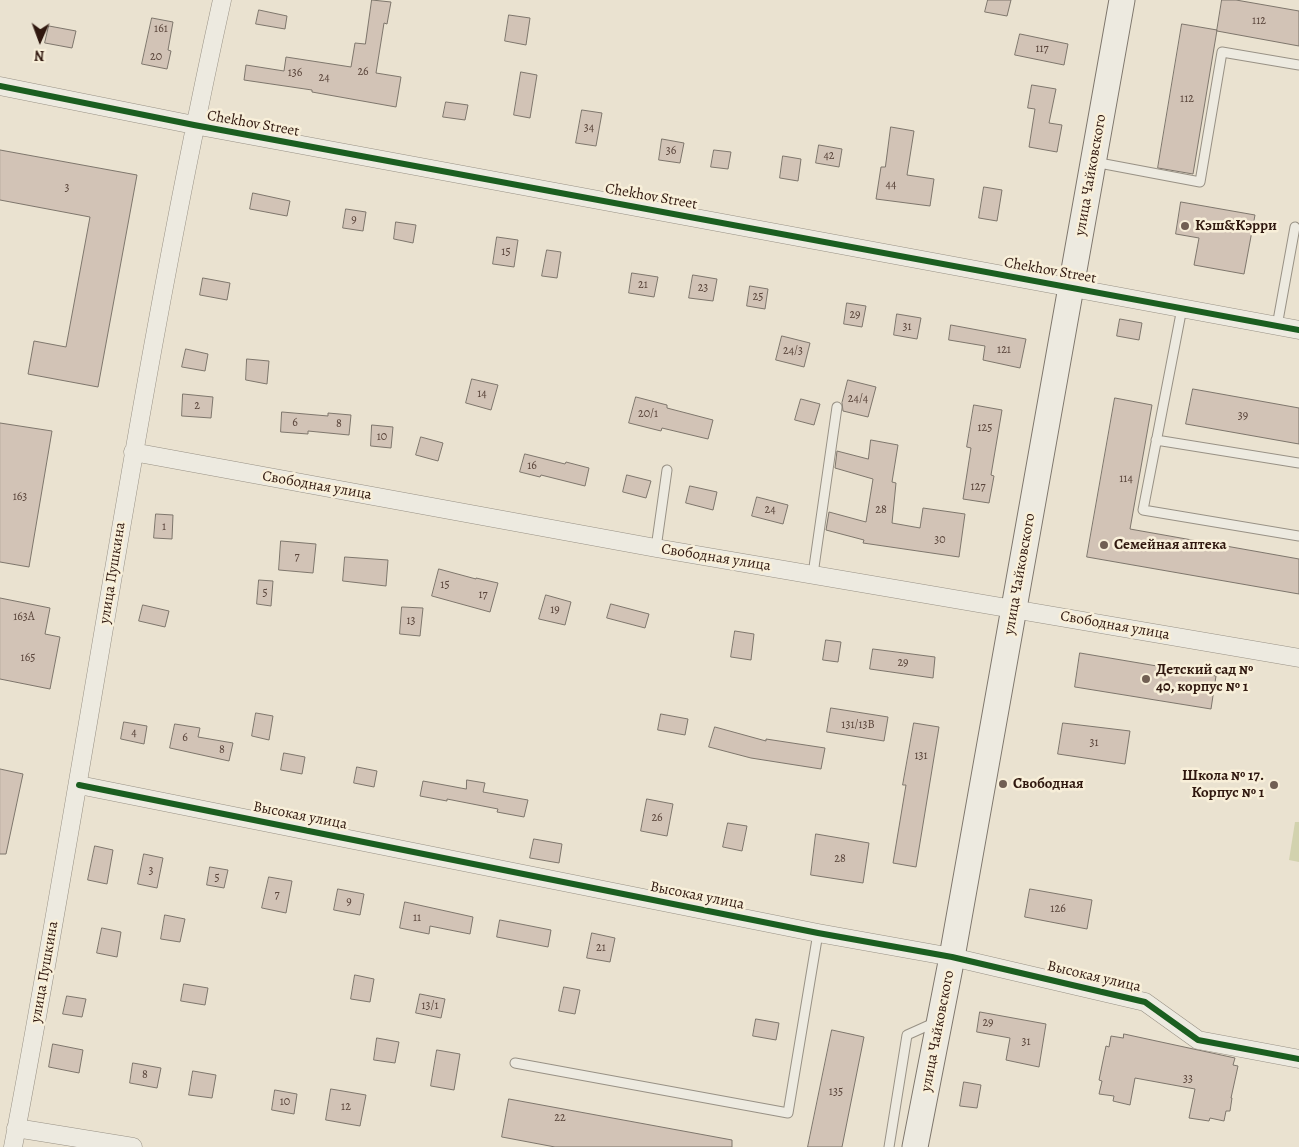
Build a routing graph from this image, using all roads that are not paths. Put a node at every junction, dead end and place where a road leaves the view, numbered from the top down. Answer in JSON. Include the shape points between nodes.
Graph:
{"nodes":[{"id":1,"x":222,"y":0,"type":"edge"},
{"id":2,"x":1122,"y":0,"type":"edge"},
{"id":3,"x":1299,"y":65,"type":"edge"},
{"id":4,"x":0,"y":86,"type":"edge"},
{"id":5,"x":194,"y":125,"type":"junction"},
{"id":6,"x":1094,"y":162,"type":"junction"},
{"id":7,"x":1295,"y":227,"type":"dead end"},
{"id":8,"x":1071,"y":287,"type":"junction"},
{"id":9,"x":1182,"y":308,"type":"junction"},
{"id":10,"x":1277,"y":326,"type":"junction"},
{"id":11,"x":1299,"y":330,"type":"edge"},
{"id":12,"x":837,"y":406,"type":"dead end"},
{"id":13,"x":1156,"y":440,"type":"junction"},
{"id":14,"x":133,"y":452,"type":"junction"},
{"id":15,"x":1299,"y":463,"type":"edge"},
{"id":16,"x":667,"y":470,"type":"dead end"},
{"id":17,"x":1299,"y":536,"type":"edge"},
{"id":18,"x":656,"y":548,"type":"junction"},
{"id":19,"x":813,"y":574,"type":"junction"},
{"id":20,"x":1014,"y":608,"type":"junction"},
{"id":21,"x":1299,"y":658,"type":"edge"},
{"id":22,"x":79,"y":784,"type":"junction"},
{"id":23,"x":818,"y":933,"type":"junction"},
{"id":24,"x":952,"y":957,"type":"junction"},
{"id":25,"x":940,"y":1020,"type":"junction"},
{"id":26,"x":1299,"y":1059,"type":"edge"},
{"id":27,"x":515,"y":1063,"type":"dead end"},
{"id":28,"x":16,"y":1128,"type":"junction"},
{"id":29,"x":13,"y":1147,"type":"edge"},
{"id":30,"x":132,"y":1147,"type":"edge"},
{"id":31,"x":889,"y":1147,"type":"edge"},
{"id":32,"x":915,"y":1147,"type":"edge"}],
"edges":[{"from":1,"to":5,"type":"street","name":"улица Пушкина"},
{"from":2,"to":6,"type":"main road","name":"улица Чайковского"},
{"from":3,"to":6,"type":"lane","via":[[1222,52],[1200,182]]},
{"from":4,"to":5,"type":"street","name":"Chekhov Street"},
{"from":5,"to":8,"type":"street","name":"Chekhov Street"},
{"from":5,"to":14,"type":"street","name":"улица Пушкина"},
{"from":6,"to":8,"type":"main road","name":"улица Чайковского"},
{"from":7,"to":10,"type":"lane"},
{"from":8,"to":9,"type":"street","name":"Chekhov Street"},
{"from":8,"to":20,"type":"main road","name":"улица Чайковского"},
{"from":9,"to":10,"type":"street","name":"Chekhov Street"},
{"from":9,"to":13,"type":"lane"},
{"from":10,"to":11,"type":"street","name":"Chekhov Street"},
{"from":12,"to":19,"type":"lane"},
{"from":13,"to":15,"type":"lane"},
{"from":13,"to":17,"type":"lane","via":[[1143,510]]},
{"from":14,"to":18,"type":"street","name":"Свободная улица"},
{"from":14,"to":22,"type":"street","name":"улица Пушкина"},
{"from":16,"to":18,"type":"lane"},
{"from":18,"to":19,"type":"street","name":"Свободная улица"},
{"from":19,"to":20,"type":"street","name":"Свободная улица"},
{"from":20,"to":21,"type":"street","name":"Свободная улица"},
{"from":20,"to":24,"type":"main road","name":"улица Чайковского"},
{"from":22,"to":23,"type":"street","name":"Высокая улица"},
{"from":22,"to":28,"type":"street","name":"улица Пушкина"},
{"from":23,"to":24,"type":"street","name":"Высокая улица"},
{"from":23,"to":27,"type":"lane","via":[[788,1113]]},
{"from":24,"to":25,"type":"main road","name":"улица Чайковского"},
{"from":24,"to":26,"type":"street","name":"Высокая улица","via":[[1145,1002],[1198,1040]]},
{"from":25,"to":31,"type":"lane","via":[[907,1035]]},
{"from":25,"to":32,"type":"main road","name":"улица Чайковского"},
{"from":28,"to":29,"type":"street","name":"улица Пушкина"},
{"from":28,"to":30,"type":"street"}]}
